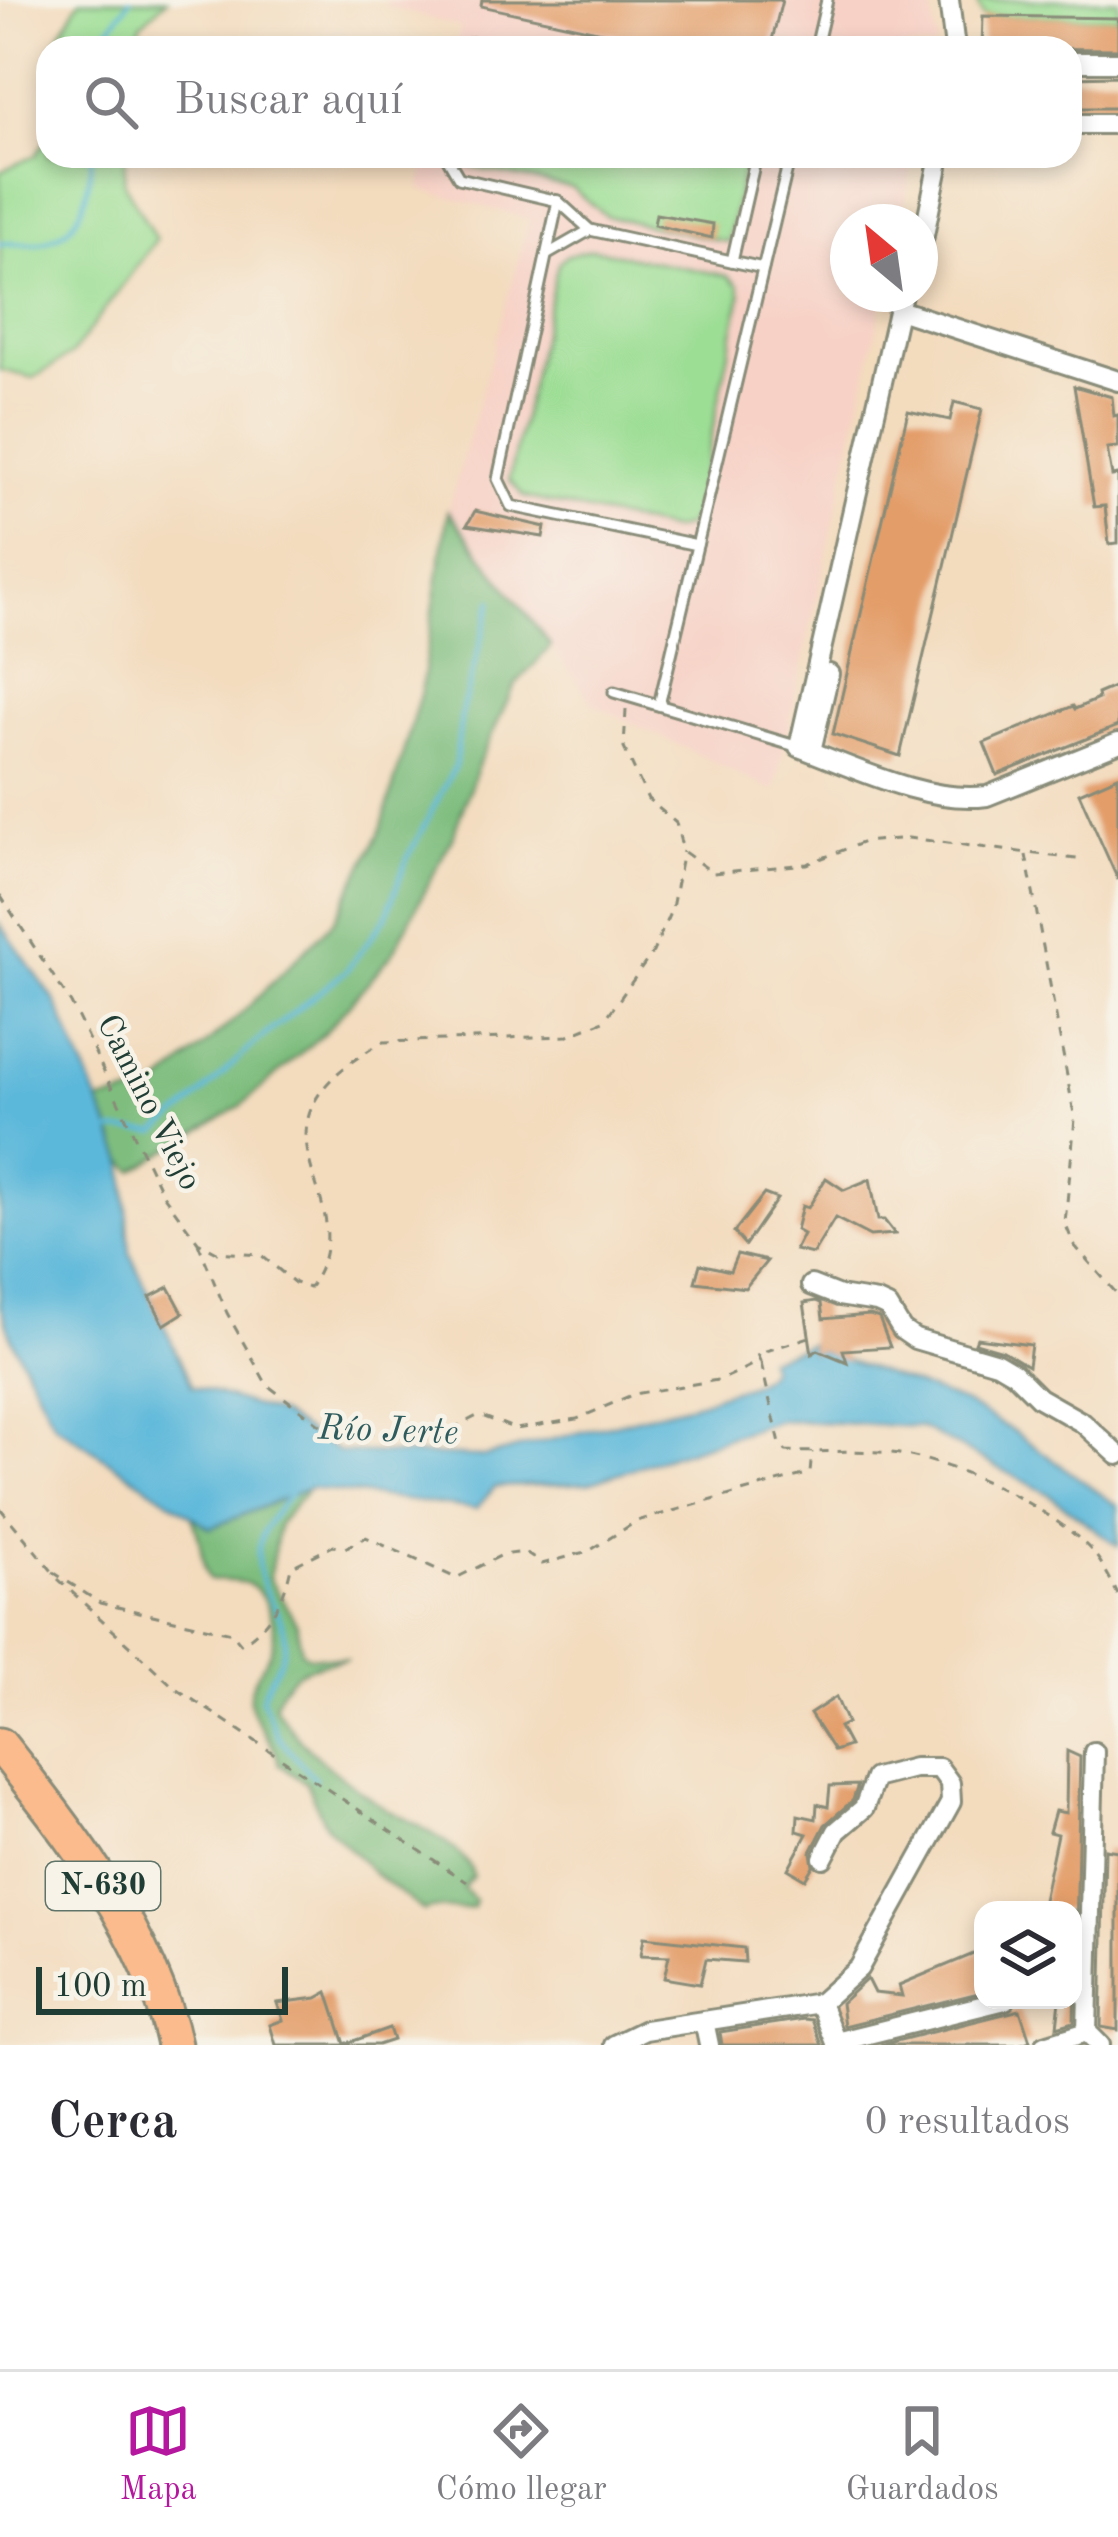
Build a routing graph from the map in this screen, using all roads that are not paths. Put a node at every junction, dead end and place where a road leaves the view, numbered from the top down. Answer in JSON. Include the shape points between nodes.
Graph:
{"nodes":[{"id":1,"x":827,"y":0,"type":"edge"},
{"id":2,"x":949,"y":0,"type":"edge"},
{"id":3,"x":959,"y":0,"type":"edge"},
{"id":4,"x":818,"y":36,"type":"edge"},
{"id":5,"x":956,"y":36,"type":"edge"},
{"id":6,"x":959,"y":36,"type":"edge"},
{"id":7,"x":1082,"y":62,"type":"edge"},
{"id":8,"x":1118,"y":62,"type":"edge"},
{"id":9,"x":1082,"y":124,"type":"edge"},
{"id":10,"x":1118,"y":124,"type":"edge"},
{"id":11,"x":453,"y":168,"type":"edge"},
{"id":12,"x":753,"y":168,"type":"edge"},
{"id":13,"x":787,"y":168,"type":"edge"},
{"id":14,"x":933,"y":168,"type":"edge"},
{"id":15,"x":934,"y":168,"type":"edge"},
{"id":16,"x":558,"y":201,"type":"junction"},
{"id":17,"x":922,"y":204,"type":"edge"},
{"id":18,"x":928,"y":204,"type":"edge"},
{"id":19,"x":590,"y":230,"type":"junction"},
{"id":20,"x":548,"y":254,"type":"junction"},
{"id":21,"x":732,"y":261,"type":"junction"},
{"id":22,"x":763,"y":268,"type":"junction"},
{"id":23,"x":903,"y":312,"type":"edge"},
{"id":24,"x":929,"y":312,"type":"edge"},
{"id":25,"x":1118,"y":360,"type":"edge"},
{"id":26,"x":1091,"y":372,"type":"junction"},
{"id":27,"x":1118,"y":381,"type":"edge"},
{"id":28,"x":697,"y":545,"type":"junction"},
{"id":29,"x":614,"y":692,"type":"dead end"},
{"id":30,"x":659,"y":705,"type":"junction"},
{"id":31,"x":1117,"y":746,"type":"edge"},
{"id":32,"x":806,"y":749,"type":"junction"},
{"id":33,"x":812,"y":1285,"type":"dead end"},
{"id":34,"x":1118,"y":1455,"type":"edge"},
{"id":35,"x":0,"y":1745,"type":"edge"},
{"id":36,"x":1094,"y":1752,"type":"dead end"},
{"id":37,"x":824,"y":1858,"type":"dead end"},
{"id":38,"x":1082,"y":1948,"type":"edge"},
{"id":39,"x":1082,"y":1990,"type":"edge"},
{"id":40,"x":820,"y":2003,"type":"junction"},
{"id":41,"x":974,"y":2008,"type":"edge"},
{"id":42,"x":704,"y":2020,"type":"junction"},
{"id":43,"x":1093,"y":2039,"type":"edge"},
{"id":44,"x":837,"y":2044,"type":"edge"},
{"id":45,"x":174,"y":2045,"type":"edge"},
{"id":46,"x":614,"y":2045,"type":"edge"},
{"id":47,"x":709,"y":2045,"type":"edge"},
{"id":48,"x":1045,"y":2045,"type":"edge"}],
"edges":[{"from":1,"to":4,"type":"lane"},
{"from":2,"to":5,"type":"street"},
{"from":3,"to":6,"type":"street"},
{"from":7,"to":8,"type":"street"},
{"from":9,"to":10,"type":"street"},
{"from":11,"to":16,"type":"lane","via":[[459,178]]},
{"from":12,"to":21,"type":"lane"},
{"from":13,"to":22,"type":"lane"},
{"from":14,"to":17,"type":"street"},
{"from":15,"to":18,"type":"street"},
{"from":16,"to":19,"type":"lane"},
{"from":16,"to":20,"type":"lane"},
{"from":19,"to":20,"type":"lane"},
{"from":19,"to":21,"type":"lane"},
{"from":20,"to":28,"type":"lane","via":[[498,479],[511,506]]},
{"from":21,"to":22,"type":"lane"},
{"from":22,"to":28,"type":"lane"},
{"from":23,"to":32,"type":"street"},
{"from":24,"to":26,"type":"street"},
{"from":25,"to":26,"type":"street"},
{"from":26,"to":27,"type":"street"},
{"from":28,"to":30,"type":"lane"},
{"from":29,"to":30,"type":"lane"},
{"from":30,"to":32,"type":"lane"},
{"from":31,"to":32,"type":"street","via":[[964,799]]},
{"from":33,"to":34,"type":"street","via":[[877,1302],[915,1339],[1014,1372]]},
{"from":35,"to":45,"type":"highway","number":"N-630","via":[[64,1824],[117,1909],[167,2012]]},
{"from":36,"to":38,"type":"street"},
{"from":37,"to":40,"type":"street","via":[[837,1831],[864,1808],[874,1778],[939,1768],[950,1783],[951,1802],[875,1942]]},
{"from":39,"to":43,"type":"street"},
{"from":40,"to":42,"type":"street"},
{"from":40,"to":44,"type":"street"},
{"from":41,"to":44,"type":"street"},
{"from":42,"to":46,"type":"street","via":[[645,2030]]},
{"from":42,"to":47,"type":"street"},
{"from":43,"to":48,"type":"street"}]}
